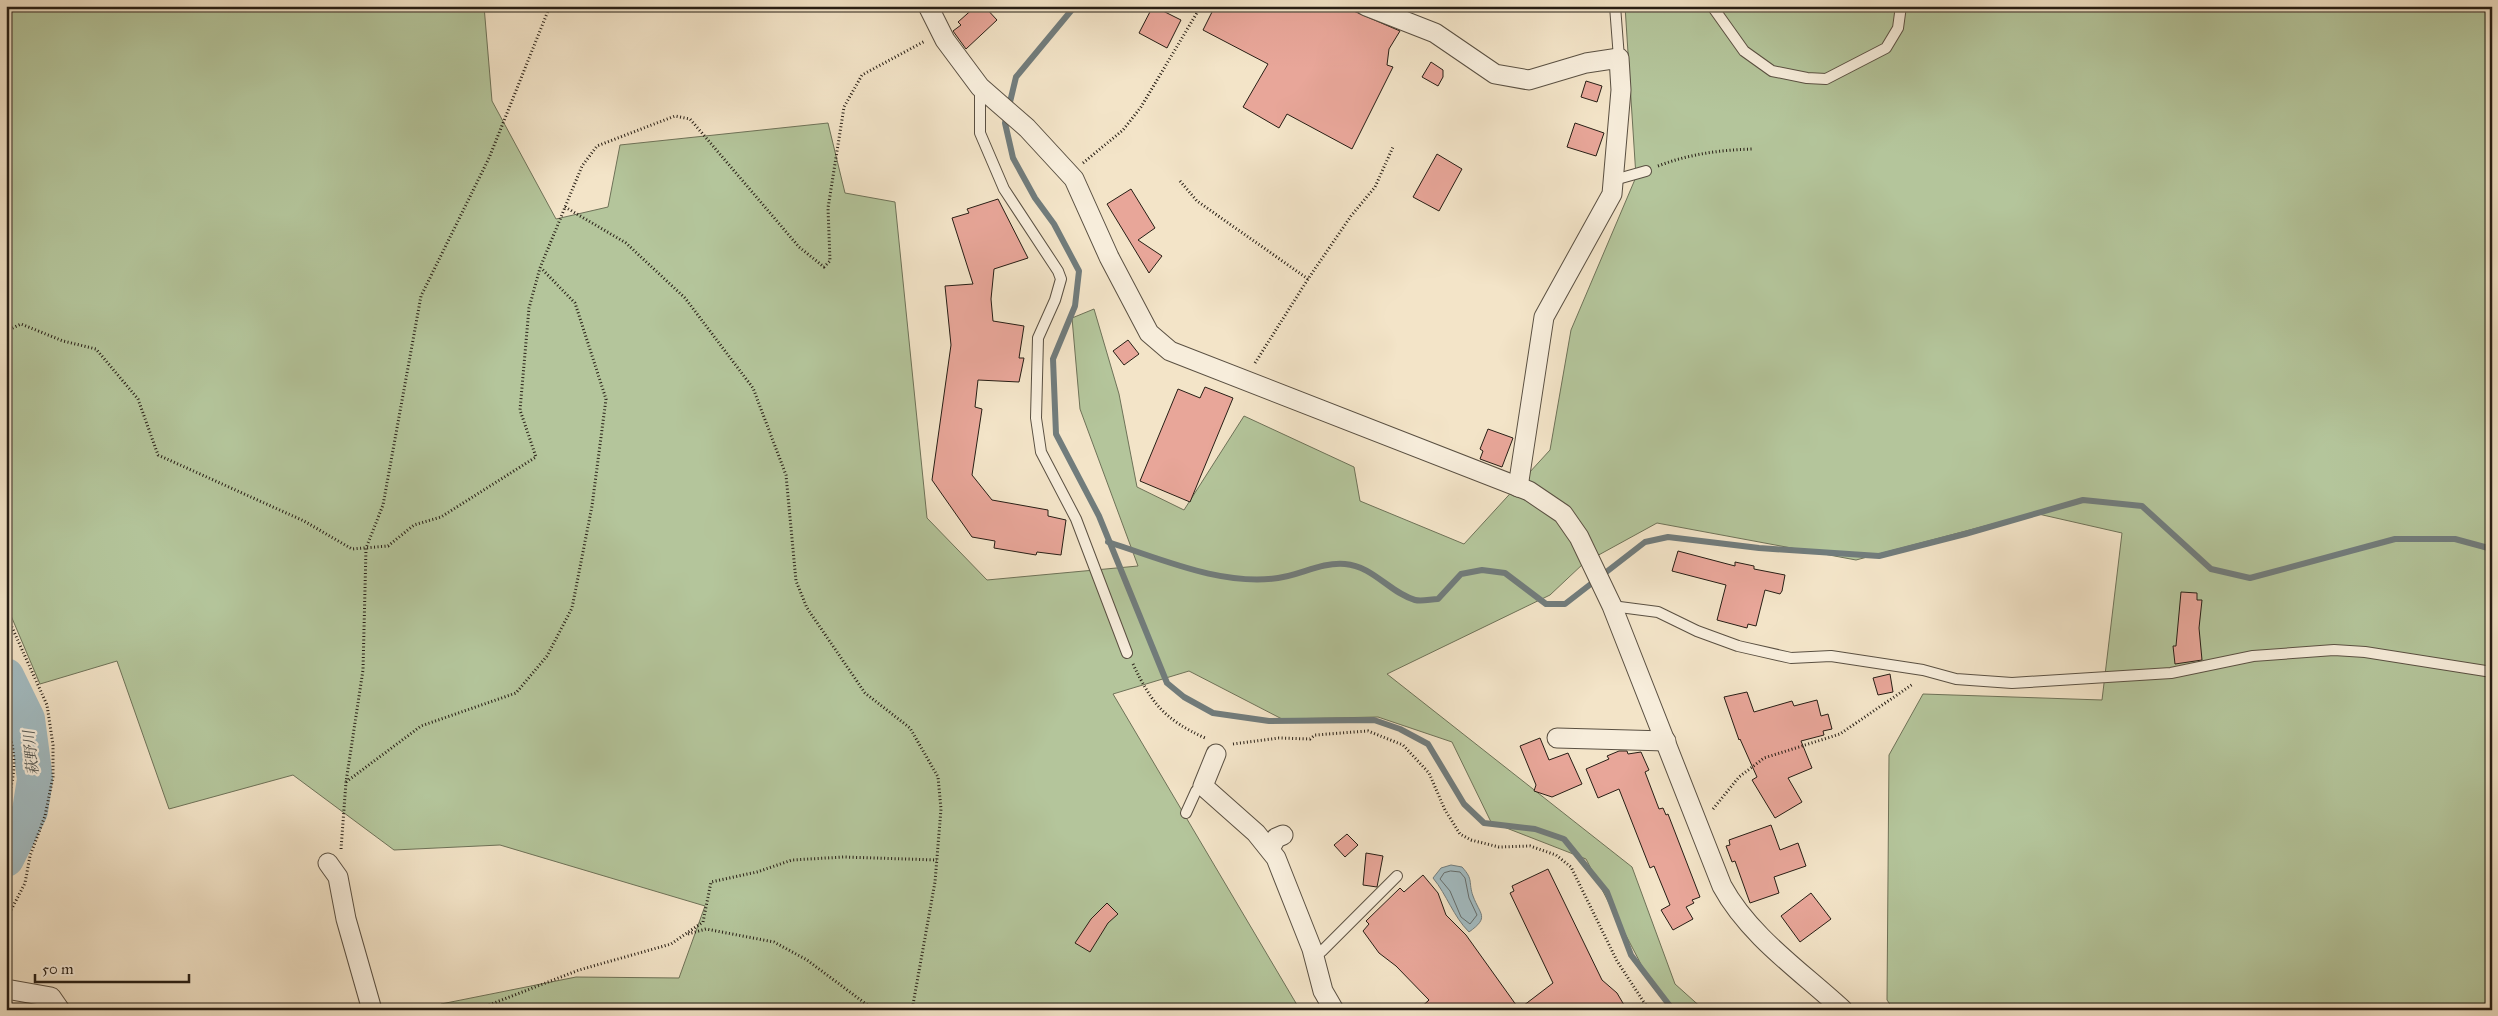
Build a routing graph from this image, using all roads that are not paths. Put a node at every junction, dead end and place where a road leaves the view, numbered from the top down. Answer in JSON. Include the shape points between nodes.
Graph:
{"nodes":[{"id":1,"x":928,"y":6,"type":"edge"},
{"id":2,"x":1366,"y":6,"type":"edge"},
{"id":3,"x":1615,"y":6,"type":"edge"},
{"id":4,"x":1712,"y":6,"type":"edge"},
{"id":5,"x":1902,"y":6,"type":"edge"},
{"id":6,"x":1618,"y":58,"type":"junction"},
{"id":7,"x":980,"y":87,"type":"junction"},
{"id":8,"x":1646,"y":171,"type":"road end"},
{"id":9,"x":1614,"y":180,"type":"junction"},
{"id":10,"x":1518,"y":487,"type":"junction"},
{"id":11,"x":1610,"y":602,"type":"junction"},
{"id":12,"x":1127,"y":653,"type":"road end"},
{"id":13,"x":2492,"y":672,"type":"edge"},
{"id":14,"x":1557,"y":738,"type":"dead end"},
{"id":15,"x":1666,"y":741,"type":"junction"},
{"id":16,"x":1213,"y":765,"type":"joint"},
{"id":17,"x":1186,"y":813,"type":"dead end"},
{"id":18,"x":1283,"y":835,"type":"dead end"},
{"id":19,"x":1270,"y":849,"type":"junction"},
{"id":20,"x":333,"y":870,"type":"road end"},
{"id":21,"x":1397,"y":876,"type":"dead end"},
{"id":22,"x":1314,"y":956,"type":"junction"},
{"id":23,"x":6,"y":989,"type":"edge"},
{"id":24,"x":60,"y":1010,"type":"edge"},
{"id":25,"x":372,"y":1010,"type":"edge"},
{"id":26,"x":1334,"y":1010,"type":"edge"},
{"id":27,"x":1844,"y":1010,"type":"edge"}],
"edges":[{"from":1,"to":7,"type":"street","via":[[941,32]]},
{"from":2,"to":6,"type":"street","via":[[1435,34],[1495,74],[1530,80],[1586,63]]},
{"from":3,"to":6,"type":"lane"},
{"from":4,"to":5,"type":"lane","via":[[1744,51],[1772,71],[1807,78],[1826,78],[1886,48],[1898,28]]},
{"from":6,"to":9,"type":"street","via":[[1621,90]]},
{"from":7,"to":10,"type":"street","via":[[1017,119],[1074,179],[1109,257],[1149,333],[1170,351]]},
{"from":7,"to":12,"type":"lane","via":[[980,133],[1004,189],[1061,279],[1038,338],[1036,418],[1041,452],[1076,519]]},
{"from":8,"to":9,"type":"lane"},
{"from":9,"to":10,"type":"street","via":[[1612,194],[1544,317]]},
{"from":10,"to":11,"type":"street","via":[[1563,514],[1579,537]]},
{"from":11,"to":13,"type":"lane","via":[[1658,612],[1738,646],[1790,658],[1831,656],[1956,678],[2012,683],[2171,673],[2253,656],[2334,650]]},
{"from":11,"to":15,"type":"street"},
{"from":14,"to":15,"type":"street"},
{"from":15,"to":27,"type":"street","via":[[1722,886],[1733,906]]},
{"from":16,"to":17,"type":"lane"},
{"from":16,"to":19,"type":"street","via":[[1256,833]]},
{"from":18,"to":19,"type":"street","via":[[1276,838]]},
{"from":19,"to":22,"type":"street"},
{"from":20,"to":25,"type":"street"},
{"from":21,"to":22,"type":"lane"},
{"from":22,"to":26,"type":"street","via":[[1323,991]]},
{"from":23,"to":24,"type":"street","via":[[51,997]]}]}
